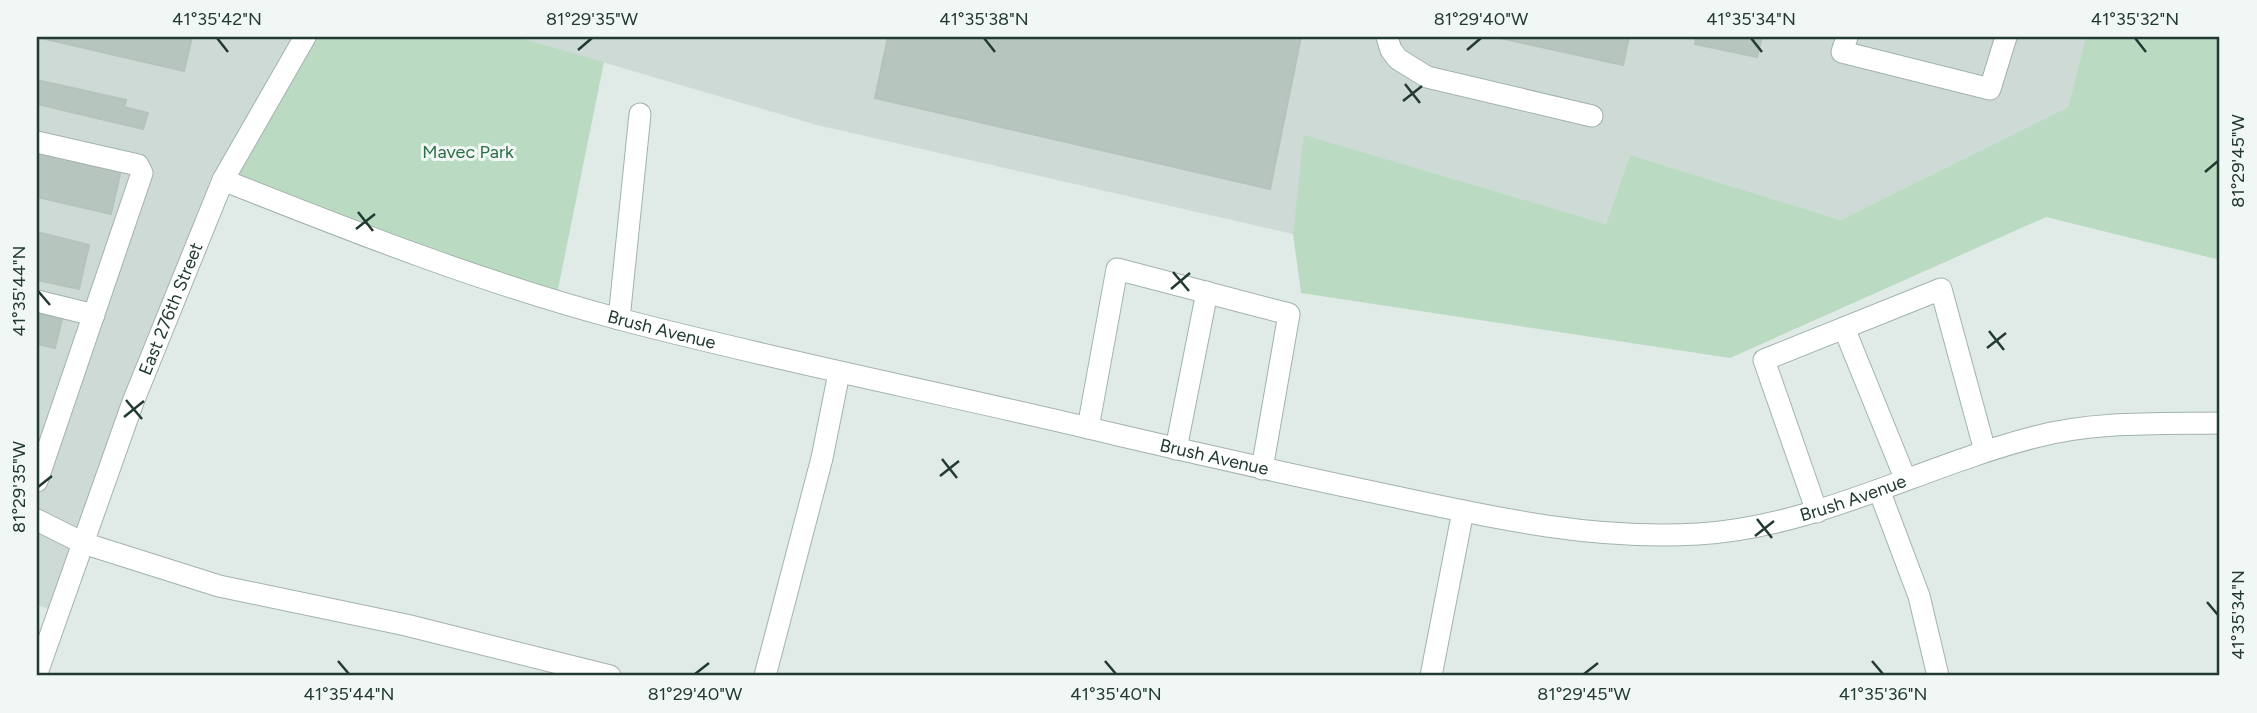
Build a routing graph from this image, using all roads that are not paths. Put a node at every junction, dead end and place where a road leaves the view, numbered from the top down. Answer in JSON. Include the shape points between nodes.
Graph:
{"nodes":[{"id":1,"x":305,"y":37,"type":"edge"},
{"id":2,"x":1387,"y":37,"type":"edge"},
{"id":3,"x":1847,"y":37,"type":"edge"},
{"id":4,"x":2006,"y":37,"type":"edge"},
{"id":5,"x":640,"y":114,"type":"dead end"},
{"id":6,"x":1592,"y":116,"type":"dead end"},
{"id":7,"x":37,"y":142,"type":"edge"},
{"id":8,"x":223,"y":180,"type":"junction"},
{"id":9,"x":1207,"y":292,"type":"junction"},
{"id":10,"x":37,"y":301,"type":"edge"},
{"id":11,"x":94,"y":315,"type":"junction"},
{"id":12,"x":619,"y":319,"type":"junction"},
{"id":13,"x":1844,"y":328,"type":"junction"},
{"id":14,"x":839,"y":373,"type":"junction"},
{"id":15,"x":2220,"y":423,"type":"edge"},
{"id":16,"x":1088,"y":428,"type":"junction"},
{"id":17,"x":1175,"y":449,"type":"junction"},
{"id":18,"x":1985,"y":451,"type":"junction"},
{"id":19,"x":1262,"y":469,"type":"junction"},
{"id":20,"x":1905,"y":478,"type":"junction"},
{"id":21,"x":37,"y":481,"type":"edge"},
{"id":22,"x":1880,"y":490,"type":"junction"},
{"id":23,"x":1463,"y":511,"type":"junction"},
{"id":24,"x":1816,"y":512,"type":"junction"},
{"id":25,"x":37,"y":520,"type":"edge"},
{"id":26,"x":83,"y":542,"type":"junction"},
{"id":27,"x":37,"y":673,"type":"edge"},
{"id":28,"x":610,"y":676,"type":"edge"},
{"id":29,"x":765,"y":676,"type":"edge"},
{"id":30,"x":1431,"y":676,"type":"edge"},
{"id":31,"x":1938,"y":676,"type":"edge"}],
"edges":[{"from":1,"to":8,"type":"street","name":"East 276th Street"},
{"from":2,"to":6,"type":"street","via":[[1398,59],[1427,77]]},
{"from":3,"to":4,"type":"street","via":[[1842,52],[1990,89]]},
{"from":5,"to":12,"type":"street"},
{"from":7,"to":11,"type":"street","via":[[138,165],[142,173]]},
{"from":8,"to":12,"type":"street","name":"Brush Avenue","via":[[418,257]]},
{"from":8,"to":26,"type":"street","name":"East 276th Street","via":[[133,402]]},
{"from":9,"to":16,"type":"street","via":[[1117,269]]},
{"from":9,"to":17,"type":"street"},
{"from":9,"to":19,"type":"street","via":[[1289,314]]},
{"from":10,"to":11,"type":"street"},
{"from":11,"to":21,"type":"street"},
{"from":12,"to":14,"type":"street","name":"Brush Avenue"},
{"from":13,"to":18,"type":"street","via":[[1941,289]]},
{"from":13,"to":20,"type":"street"},
{"from":13,"to":24,"type":"street","via":[[1764,360]]},
{"from":14,"to":16,"type":"street","name":"Brush Avenue"},
{"from":14,"to":29,"type":"street","via":[[822,458]]},
{"from":15,"to":18,"type":"street","name":"Brush Avenue","via":[[2098,426],[2041,435]]},
{"from":16,"to":17,"type":"street","name":"Brush Avenue"},
{"from":17,"to":19,"type":"street","name":"Brush Avenue"},
{"from":18,"to":20,"type":"street","name":"Brush Avenue"},
{"from":19,"to":23,"type":"street","name":"Brush Avenue"},
{"from":20,"to":22,"type":"street","name":"Brush Avenue"},
{"from":22,"to":24,"type":"street","name":"Brush Avenue"},
{"from":22,"to":31,"type":"street","via":[[1919,596]]},
{"from":23,"to":24,"type":"street","name":"Brush Avenue","via":[[1502,521],[1603,533],[1686,534],[1761,525]]},
{"from":23,"to":30,"type":"street"},
{"from":25,"to":26,"type":"street"},
{"from":26,"to":27,"type":"street","name":"East 276th Street"},
{"from":26,"to":28,"type":"street","via":[[219,586],[406,625]]}]}
